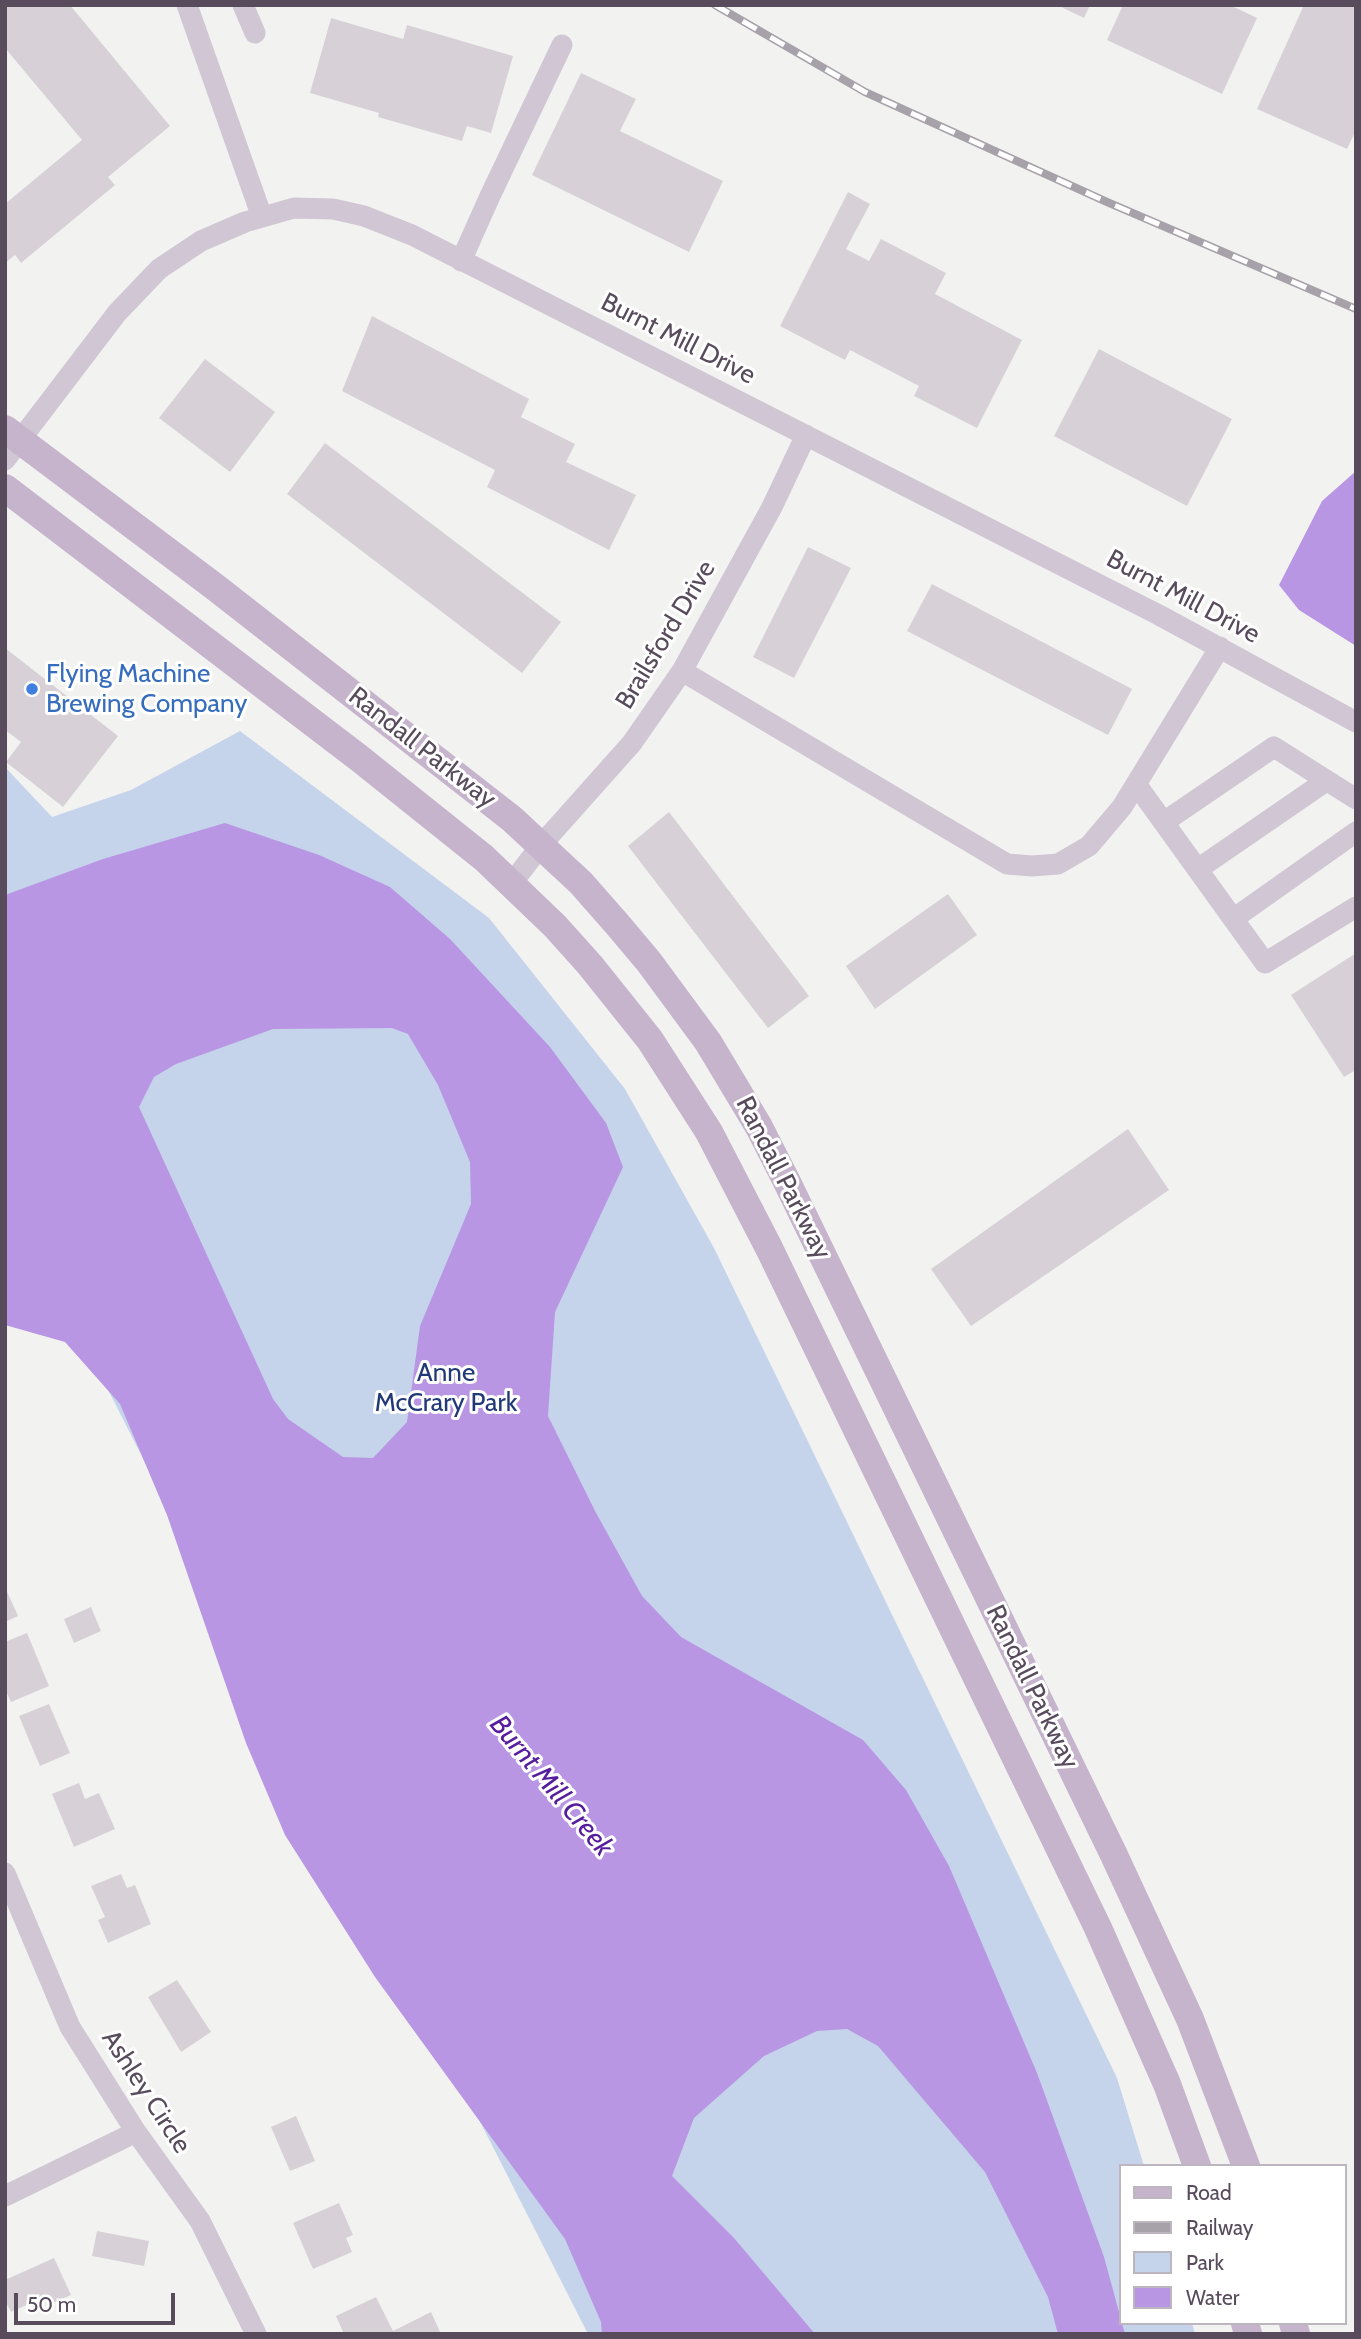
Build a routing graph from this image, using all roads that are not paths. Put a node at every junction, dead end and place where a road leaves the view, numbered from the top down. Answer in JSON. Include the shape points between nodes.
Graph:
{"nodes":[{"id":1,"x":187,"y":5,"type":"edge"},
{"id":2,"x":243,"y":5,"type":"edge"},
{"id":3,"x":255,"y":33,"type":"dead end"},
{"id":4,"x":562,"y":45,"type":"dead end"},
{"id":5,"x":262,"y":217,"type":"junction"},
{"id":6,"x":461,"y":261,"type":"junction"},
{"id":7,"x":806,"y":435,"type":"junction"},
{"id":8,"x":10,"y":444,"type":"edge"},
{"id":9,"x":5,"y":488,"type":"edge"},
{"id":10,"x":1220,"y":647,"type":"junction"},
{"id":11,"x":682,"y":671,"type":"junction"},
{"id":12,"x":1356,"y":722,"type":"edge"},
{"id":13,"x":1326,"y":780,"type":"junction"},
{"id":14,"x":1136,"y":784,"type":"junction"},
{"id":15,"x":1356,"y":799,"type":"edge"},
{"id":16,"x":1164,"y":822,"type":"junction"},
{"id":17,"x":1356,"y":832,"type":"edge"},
{"id":18,"x":542,"y":845,"type":"junction"},
{"id":19,"x":1198,"y":869,"type":"junction"},
{"id":20,"x":512,"y":883,"type":"junction"},
{"id":21,"x":1356,"y":907,"type":"edge"},
{"id":22,"x":1233,"y":919,"type":"junction"},
{"id":23,"x":5,"y":1873,"type":"edge"},
{"id":24,"x":15,"y":1922,"type":"edge"},
{"id":25,"x":136,"y":2132,"type":"junction"},
{"id":26,"x":1196,"y":2164,"type":"edge"},
{"id":27,"x":1245,"y":2164,"type":"edge"},
{"id":28,"x":5,"y":2196,"type":"edge"},
{"id":29,"x":256,"y":2334,"type":"edge"}],
"edges":[{"from":1,"to":5,"type":"street"},
{"from":2,"to":3,"type":"street"},
{"from":4,"to":6,"type":"street"},
{"from":5,"to":6,"type":"street","name":"Burnt Mill Drive","via":[[294,208],[333,209],[394,226]]},
{"from":5,"to":8,"type":"street","name":"Burnt Mill Drive","via":[[201,241],[159,269]]},
{"from":6,"to":7,"type":"street","name":"Burnt Mill Drive"},
{"from":7,"to":10,"type":"street","name":"Burnt Mill Drive"},
{"from":7,"to":11,"type":"street","name":"Brailsford Drive"},
{"from":8,"to":18,"type":"main road","name":"Randall Parkway","via":[[377,713]]},
{"from":9,"to":20,"type":"main road","name":"Randall Parkway","via":[[455,833]]},
{"from":10,"to":12,"type":"street","name":"Burnt Mill Drive"},
{"from":10,"to":14,"type":"street"},
{"from":11,"to":14,"type":"street","via":[[1007,864],[1058,864],[1089,846]]},
{"from":11,"to":18,"type":"street","name":"Brailsford Drive","via":[[632,743]]},
{"from":13,"to":15,"type":"street"},
{"from":13,"to":16,"type":"street","via":[[1274,747]]},
{"from":13,"to":19,"type":"street"},
{"from":14,"to":16,"type":"street"},
{"from":16,"to":19,"type":"street"},
{"from":17,"to":22,"type":"street"},
{"from":18,"to":20,"type":"street","name":"Brailsford Drive"},
{"from":18,"to":27,"type":"main road","name":"Randall Parkway","via":[[649,962],[708,1042],[760,1127],[1158,1948]]},
{"from":19,"to":22,"type":"street"},
{"from":20,"to":26,"type":"main road","name":"Randall Parkway","via":[[626,1008],[671,1071],[728,1167],[1098,1928],[1167,2084]]},
{"from":21,"to":22,"type":"street","via":[[1265,963]]},
{"from":23,"to":24,"type":"street","name":"Ashley Circle"},
{"from":24,"to":25,"type":"street","name":"Ashley Circle","via":[[70,2027]]},
{"from":25,"to":28,"type":"street"},
{"from":25,"to":29,"type":"street","name":"Ashley Circle","via":[[200,2221]]}]}
